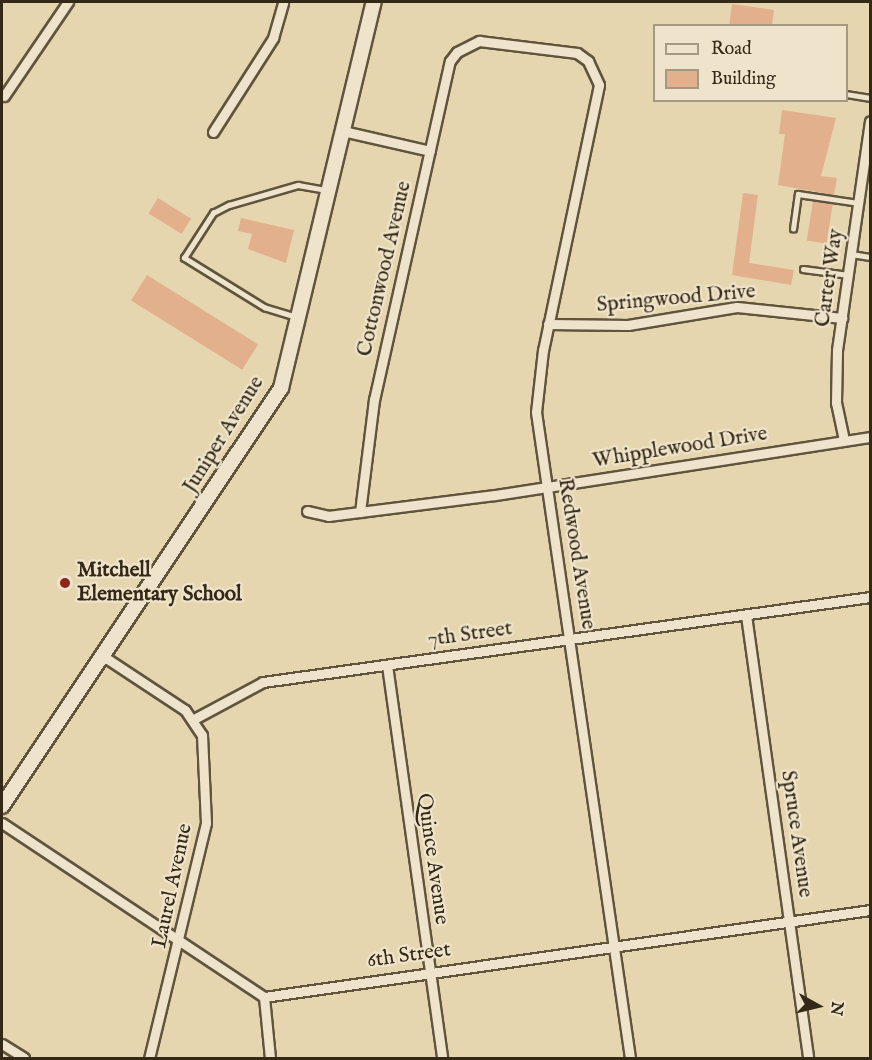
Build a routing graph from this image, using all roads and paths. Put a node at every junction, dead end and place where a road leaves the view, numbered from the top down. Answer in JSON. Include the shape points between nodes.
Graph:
{"nodes":[{"id":1,"x":68,"y":2,"type":"edge"},
{"id":2,"x":283,"y":2,"type":"edge"},
{"id":3,"x":374,"y":2,"type":"edge"},
{"id":4,"x":468,"y":44,"type":"joint"},
{"id":5,"x":848,"y":94,"type":"edge"},
{"id":6,"x":4,"y":96,"type":"dead end"},
{"id":7,"x":870,"y":98,"type":"edge"},
{"id":8,"x":870,"y":120,"type":"edge"},
{"id":9,"x":343,"y":131,"type":"junction"},
{"id":10,"x":213,"y":132,"type":"dead end"},
{"id":11,"x":430,"y":151,"type":"junction"},
{"id":12,"x":328,"y":190,"type":"junction"},
{"id":13,"x":859,"y":203,"type":"junction"},
{"id":14,"x":793,"y":229,"type":"dead end"},
{"id":15,"x":851,"y":254,"type":"junction"},
{"id":16,"x":870,"y":257,"type":"edge"},
{"id":17,"x":803,"y":269,"type":"dead end"},
{"id":18,"x":849,"y":275,"type":"junction"},
{"id":19,"x":298,"y":318,"type":"junction"},
{"id":20,"x":843,"y":318,"type":"junction"},
{"id":21,"x":548,"y":324,"type":"junction"},
{"id":22,"x":870,"y":437,"type":"edge"},
{"id":23,"x":844,"y":440,"type":"junction"},
{"id":24,"x":548,"y":487,"type":"junction"},
{"id":25,"x":307,"y":511,"type":"dead end"},
{"id":26,"x":360,"y":512,"type":"junction"},
{"id":27,"x":870,"y":597,"type":"edge"},
{"id":28,"x":746,"y":615,"type":"junction"},
{"id":29,"x":570,"y":640,"type":"junction"},
{"id":30,"x":103,"y":656,"type":"junction"},
{"id":31,"x":387,"y":665,"type":"junction"},
{"id":32,"x":194,"y":719,"type":"junction"},
{"id":33,"x":2,"y":806,"type":"edge"},
{"id":34,"x":2,"y":823,"type":"edge"},
{"id":35,"x":870,"y":910,"type":"edge"},
{"id":36,"x":790,"y":922,"type":"junction"},
{"id":37,"x":179,"y":941,"type":"junction"},
{"id":38,"x":615,"y":947,"type":"junction"},
{"id":39,"x":430,"y":971,"type":"junction"},
{"id":40,"x":264,"y":997,"type":"junction"},
{"id":41,"x":2,"y":1044,"type":"edge"},
{"id":42,"x":24,"y":1059,"type":"edge"},
{"id":43,"x":149,"y":1059,"type":"edge"},
{"id":44,"x":270,"y":1059,"type":"edge"},
{"id":45,"x":442,"y":1059,"type":"edge"},
{"id":46,"x":630,"y":1059,"type":"edge"},
{"id":47,"x":808,"y":1059,"type":"edge"}],
"edges":[{"from":1,"to":6,"type":"street"},
{"from":2,"to":10,"type":"street","via":[[273,39]]},
{"from":3,"to":9,"type":"street","name":"Juniper Avenue"},
{"from":4,"to":11,"type":"street","name":"Cottonwood Avenue","via":[[450,61]]},
{"from":4,"to":21,"type":"street","name":"Redwood Avenue","via":[[577,53],[588,61],[599,85]]},
{"from":5,"to":7,"type":"lane"},
{"from":8,"to":13,"type":"street","name":"Carter Way"},
{"from":9,"to":11,"type":"street"},
{"from":9,"to":12,"type":"street","name":"Juniper Avenue"},
{"from":11,"to":26,"type":"street","name":"Cottonwood Avenue","via":[[374,400]]},
{"from":12,"to":19,"type":"street","name":"Juniper Avenue"},
{"from":12,"to":19,"type":"lane","via":[[298,185],[229,205],[213,213],[184,258],[265,308]]},
{"from":13,"to":14,"type":"lane","via":[[798,194]]},
{"from":13,"to":15,"type":"street","name":"Carter Way"},
{"from":15,"to":16,"type":"lane"},
{"from":15,"to":18,"type":"street","name":"Carter Way"},
{"from":17,"to":18,"type":"lane"},
{"from":18,"to":20,"type":"street","name":"Carter Way"},
{"from":19,"to":30,"type":"street","name":"Juniper Avenue","via":[[281,388]]},
{"from":20,"to":21,"type":"street","name":"Springwood Drive","via":[[737,307],[628,325]]},
{"from":20,"to":23,"type":"street","name":"Carter Way","via":[[836,403]]},
{"from":21,"to":24,"type":"street","name":"Redwood Avenue","via":[[536,389]]},
{"from":22,"to":23,"type":"street","name":"Whipplewood Drive"},
{"from":23,"to":24,"type":"street","name":"Whipplewood Drive"},
{"from":24,"to":26,"type":"street","name":"Whipplewood Drive"},
{"from":24,"to":29,"type":"street","name":"Redwood Avenue"},
{"from":25,"to":26,"type":"street","name":"Whipplewood Drive","via":[[328,516]]},
{"from":27,"to":28,"type":"street","name":"7th Street"},
{"from":28,"to":29,"type":"street","name":"7th Street"},
{"from":28,"to":36,"type":"street","name":"Spruce Avenue"},
{"from":29,"to":31,"type":"street","name":"7th Street"},
{"from":29,"to":38,"type":"street","name":"Redwood Avenue"},
{"from":30,"to":32,"type":"street"},
{"from":30,"to":33,"type":"street","name":"Juniper Avenue"},
{"from":31,"to":32,"type":"street","name":"7th Street","via":[[263,682]]},
{"from":31,"to":39,"type":"street","name":"Quince Avenue"},
{"from":32,"to":37,"type":"street","name":"Laurel Avenue","via":[[202,735],[206,823]]},
{"from":34,"to":37,"type":"street"},
{"from":35,"to":36,"type":"street","name":"6th Street"},
{"from":36,"to":38,"type":"street","name":"6th Street"},
{"from":36,"to":47,"type":"street","name":"Spruce Avenue"},
{"from":37,"to":40,"type":"street"},
{"from":37,"to":43,"type":"street","name":"Laurel Avenue"},
{"from":38,"to":39,"type":"street","name":"6th Street"},
{"from":38,"to":46,"type":"street","name":"Redwood Avenue"},
{"from":39,"to":40,"type":"street","name":"6th Street"},
{"from":39,"to":45,"type":"street","name":"Quince Avenue"},
{"from":40,"to":44,"type":"street"},
{"from":41,"to":42,"type":"street"}]}
